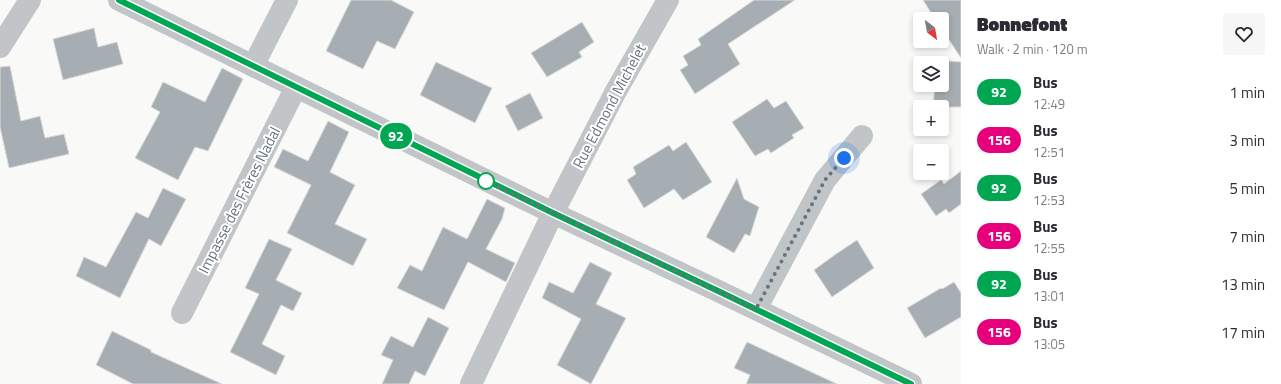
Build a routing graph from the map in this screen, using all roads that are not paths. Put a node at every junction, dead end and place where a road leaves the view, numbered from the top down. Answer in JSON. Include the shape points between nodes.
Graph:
{"nodes":[{"id":1,"x":30,"y":0,"type":"edge"},
{"id":2,"x":119,"y":0,"type":"edge"},
{"id":3,"x":287,"y":0,"type":"edge"},
{"id":4,"x":668,"y":0,"type":"edge"},
{"id":5,"x":0,"y":47,"type":"edge"},
{"id":6,"x":253,"y":66,"type":"junction"},
{"id":7,"x":296,"y":87,"type":"junction"},
{"id":8,"x":862,"y":136,"type":"dead end"},
{"id":9,"x":553,"y":213,"type":"junction"},
{"id":10,"x":756,"y":309,"type":"junction"},
{"id":11,"x":182,"y":313,"type":"dead end"},
{"id":12,"x":471,"y":384,"type":"edge"},
{"id":13,"x":911,"y":384,"type":"edge"}],
"edges":[{"from":1,"to":5,"type":"street"},
{"from":2,"to":6,"type":"street"},
{"from":3,"to":6,"type":"street"},
{"from":4,"to":9,"type":"street","name":"Rue Edmond Michelet","via":[[616,91]]},
{"from":6,"to":7,"type":"street"},
{"from":7,"to":9,"type":"street"},
{"from":7,"to":11,"type":"street","name":"Impasse des Frères Nadal"},
{"from":8,"to":10,"type":"street","via":[[825,180]]},
{"from":9,"to":10,"type":"street"},
{"from":9,"to":12,"type":"street","name":"Rue Edmond Michelet"},
{"from":10,"to":13,"type":"street"}]}
